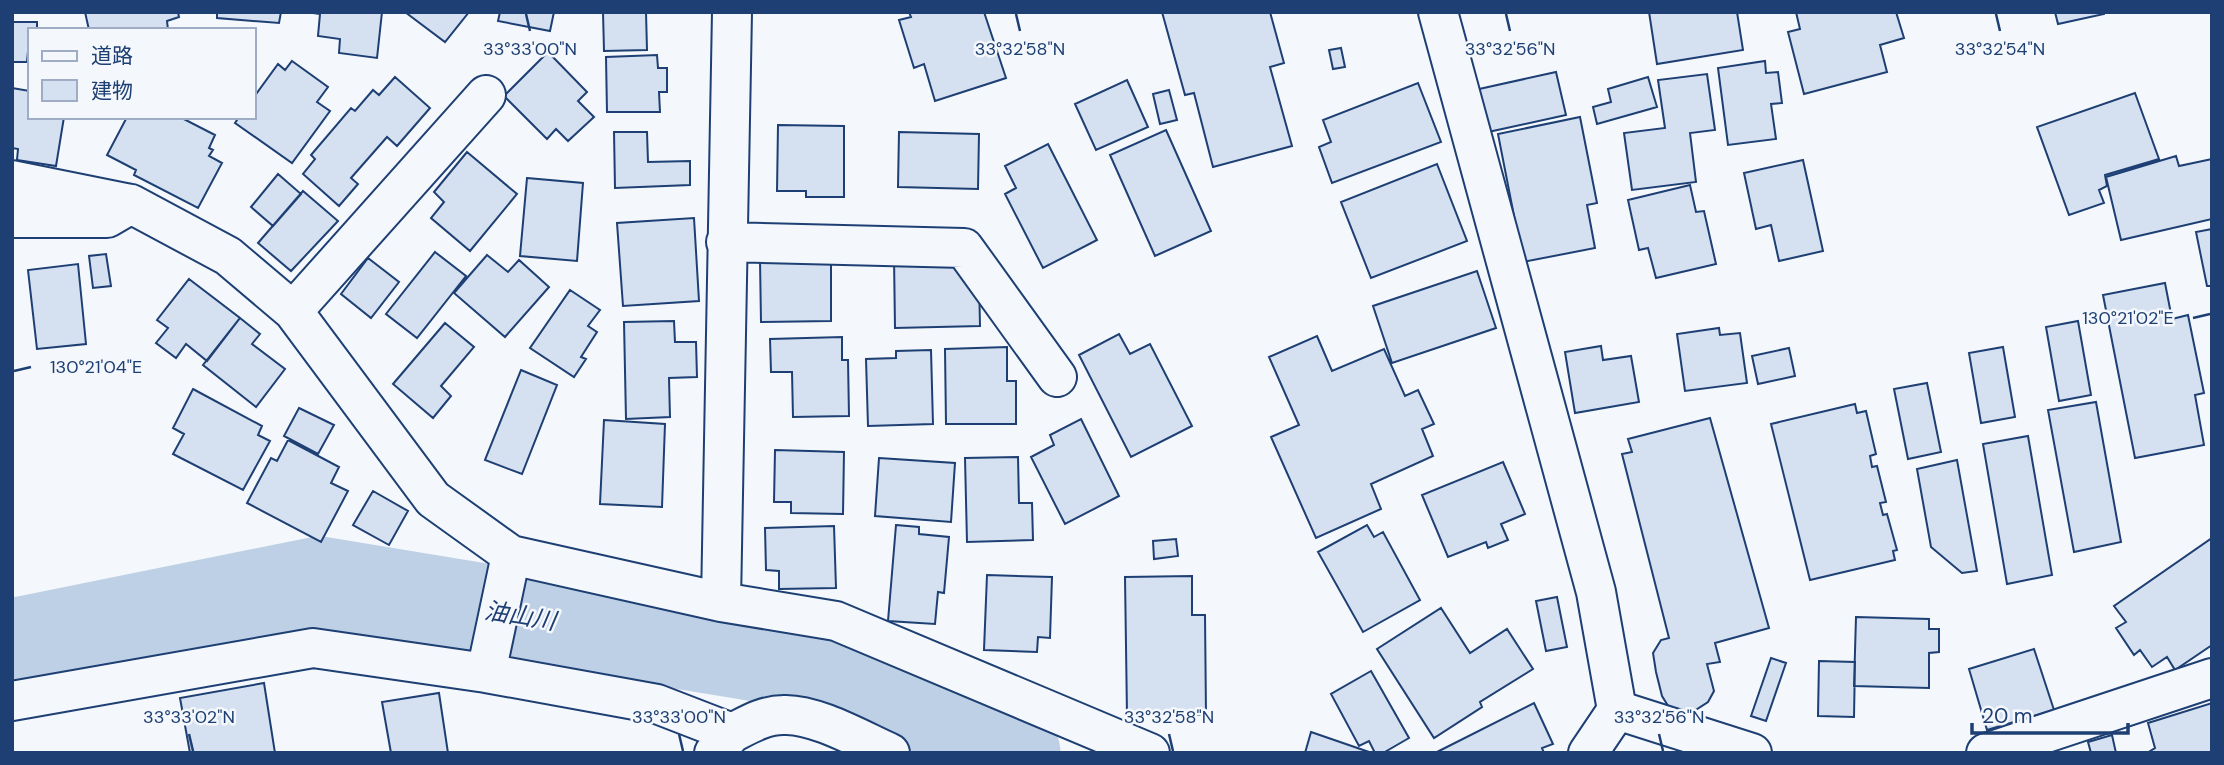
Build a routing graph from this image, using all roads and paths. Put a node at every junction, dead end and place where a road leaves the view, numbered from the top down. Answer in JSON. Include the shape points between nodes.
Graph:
{"nodes":[{"id":1,"x":732,"y":12,"type":"edge"},
{"id":2,"x":1438,"y":12,"type":"edge"},
{"id":3,"x":486,"y":95,"type":"dead end"},
{"id":4,"x":12,"y":180,"type":"edge"},
{"id":5,"x":131,"y":204,"type":"junction"},
{"id":6,"x":12,"y":218,"type":"edge"},
{"id":7,"x":726,"y":242,"type":"junction"},
{"id":8,"x":293,"y":311,"type":"junction"},
{"id":9,"x":1057,"y":377,"type":"dead end"},
{"id":10,"x":511,"y":555,"type":"junction"},
{"id":11,"x":721,"y":601,"type":"junction"},
{"id":12,"x":486,"y":673,"type":"junction"},
{"id":13,"x":2212,"y":678,"type":"edge"},
{"id":14,"x":12,"y":701,"type":"edge"},
{"id":15,"x":1617,"y":710,"type":"junction"},
{"id":16,"x":723,"y":743,"type":"edge"},
{"id":17,"x":890,"y":753,"type":"edge"},
{"id":18,"x":1150,"y":753,"type":"edge"},
{"id":19,"x":1588,"y":753,"type":"edge"},
{"id":20,"x":1752,"y":753,"type":"edge"},
{"id":21,"x":1986,"y":753,"type":"edge"}],
"edges":[{"from":1,"to":7,"type":"street"},
{"from":2,"to":15,"type":"street","via":[[1596,592]]},
{"from":3,"to":8,"type":"street"},
{"from":4,"to":5,"type":"street"},
{"from":5,"to":6,"type":"street","via":[[107,218]]},
{"from":5,"to":8,"type":"street","via":[[228,256]]},
{"from":7,"to":9,"type":"street","via":[[964,248]]},
{"from":7,"to":11,"type":"street"},
{"from":8,"to":10,"type":"street","via":[[433,499]]},
{"from":10,"to":11,"type":"street"},
{"from":10,"to":12,"type":"street"},
{"from":11,"to":18,"type":"street","via":[[836,621]]},
{"from":12,"to":14,"type":"street","via":[[313,648]]},
{"from":12,"to":16,"type":"street","via":[[657,704]]},
{"from":13,"to":21,"type":"street"},
{"from":15,"to":19,"type":"street"},
{"from":15,"to":20,"type":"street"},
{"from":16,"to":17,"type":"street","via":[[758,719],[785,714],[821,723]]}]}
